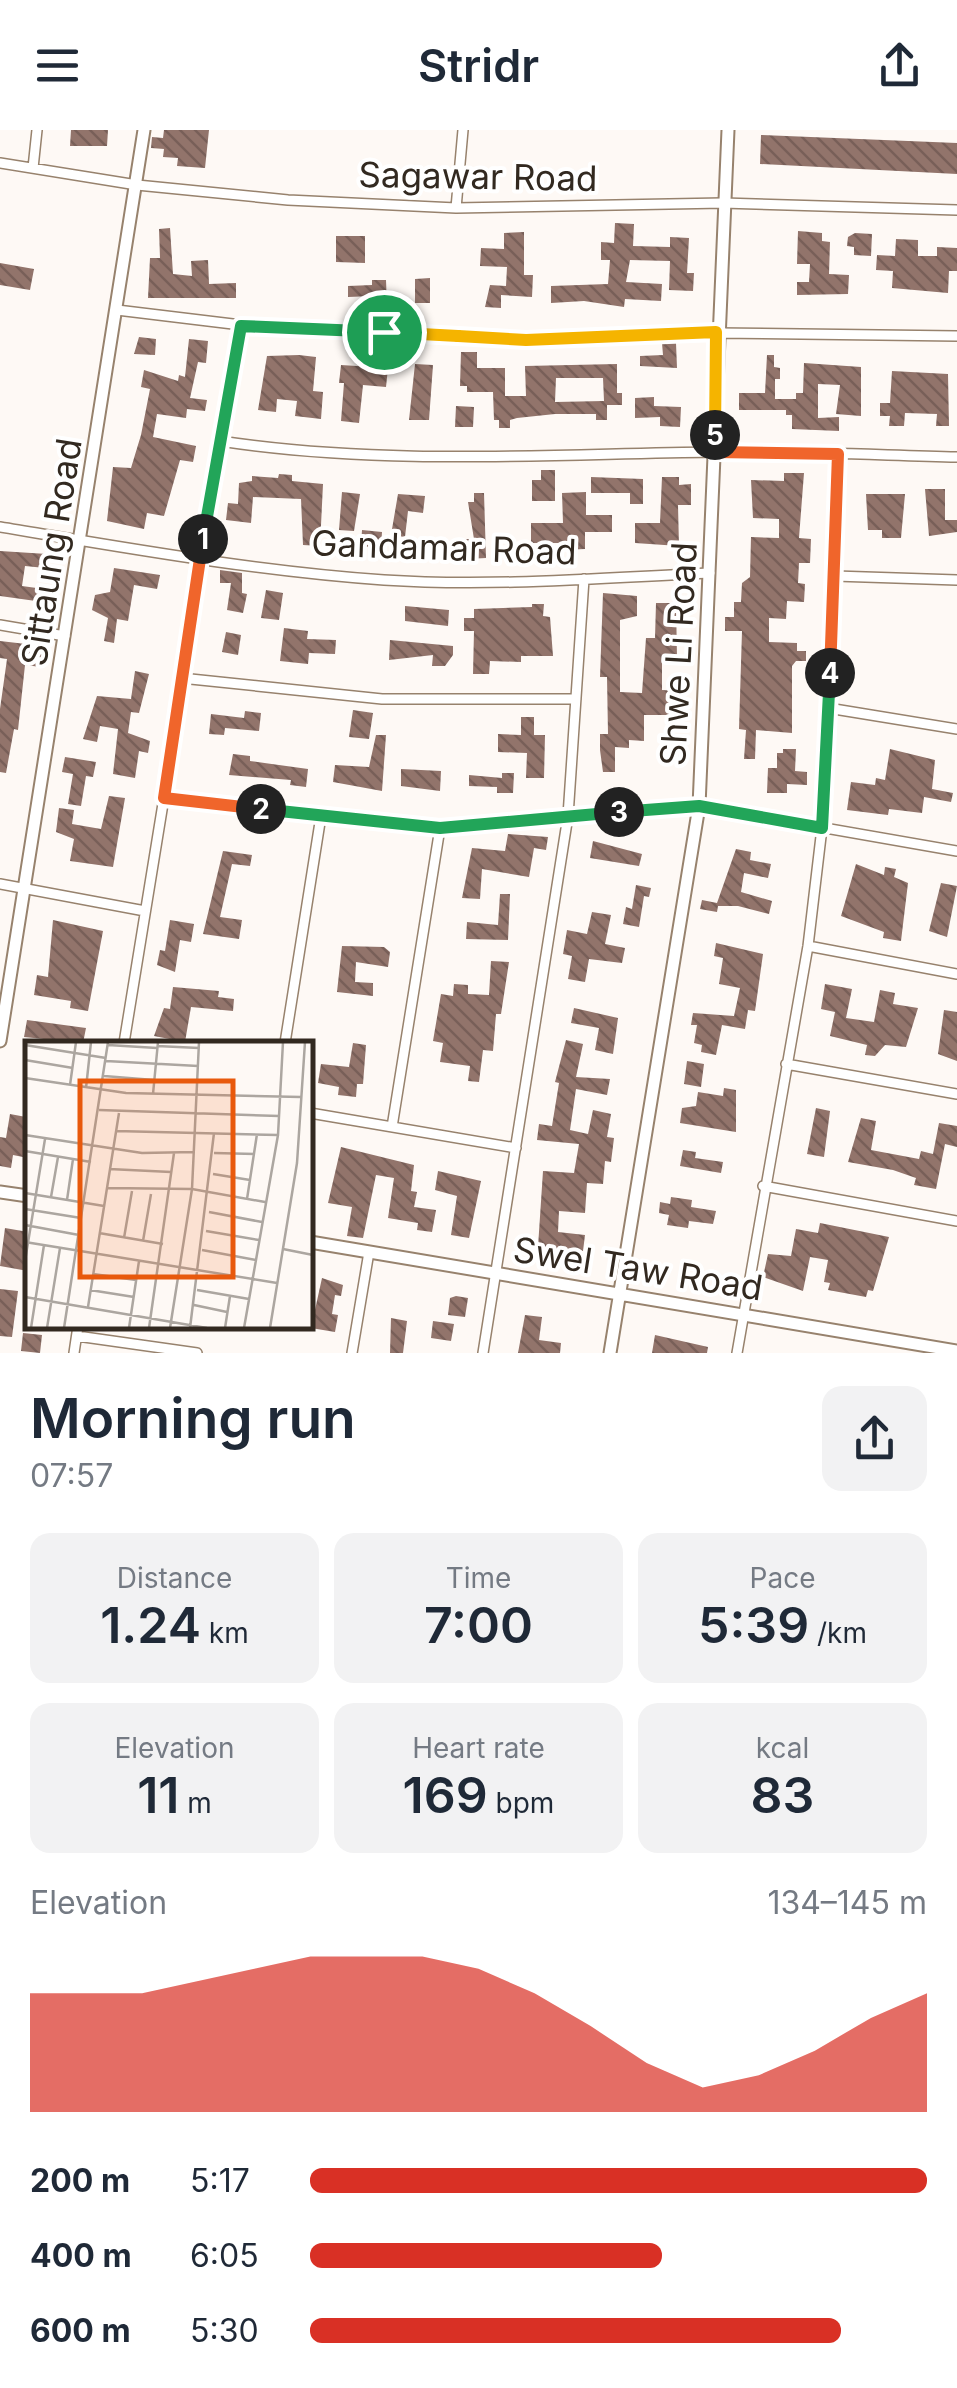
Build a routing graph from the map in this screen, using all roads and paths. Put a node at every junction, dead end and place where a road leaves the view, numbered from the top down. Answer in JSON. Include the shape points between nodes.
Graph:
{"nodes":[{"id":1,"x":38,"y":130,"type":"edge"},
{"id":2,"x":144,"y":130,"type":"edge"},
{"id":3,"x":463,"y":130,"type":"edge"},
{"id":4,"x":728,"y":130,"type":"edge"},
{"id":5,"x":0,"y":163,"type":"edge"},
{"id":6,"x":33,"y":168,"type":"junction"},
{"id":7,"x":137,"y":185,"type":"junction"},
{"id":8,"x":724,"y":204,"type":"junction"},
{"id":9,"x":456,"y":208,"type":"junction"},
{"id":10,"x":957,"y":210,"type":"edge"},
{"id":11,"x":117,"y":310,"type":"junction"},
{"id":12,"x":241,"y":326,"type":"junction"},
{"id":13,"x":716,"y":332,"type":"junction"},
{"id":14,"x":957,"y":336,"type":"edge"},
{"id":15,"x":220,"y":441,"type":"junction"},
{"id":16,"x":715,"y":452,"type":"junction"},
{"id":17,"x":838,"y":454,"type":"junction"},
{"id":18,"x":957,"y":457,"type":"edge"},
{"id":19,"x":0,"y":527,"type":"edge"},
{"id":20,"x":80,"y":540,"type":"junction"},
{"id":21,"x":200,"y":559,"type":"junction"},
{"id":22,"x":710,"y":572,"type":"junction"},
{"id":23,"x":836,"y":576,"type":"junction"},
{"id":24,"x":584,"y":579,"type":"junction"},
{"id":25,"x":957,"y":580,"type":"edge"},
{"id":26,"x":0,"y":625,"type":"edge"},
{"id":27,"x":65,"y":636,"type":"junction"},
{"id":28,"x":182,"y":678,"type":"junction"},
{"id":29,"x":576,"y":698,"type":"junction"},
{"id":30,"x":828,"y":708,"type":"junction"},
{"id":31,"x":957,"y":729,"type":"edge"},
{"id":32,"x":164,"y":798,"type":"junction"},
{"id":33,"x":699,"y":806,"type":"junction"},
{"id":34,"x":321,"y":816,"type":"junction"},
{"id":35,"x":568,"y":816,"type":"junction"},
{"id":36,"x":440,"y":828,"type":"junction"},
{"id":37,"x":822,"y":828,"type":"junction"},
{"id":38,"x":957,"y":851,"type":"edge"},
{"id":39,"x":0,"y":884,"type":"edge"},
{"id":40,"x":25,"y":888,"type":"junction"},
{"id":41,"x":146,"y":911,"type":"junction"},
{"id":42,"x":808,"y":946,"type":"junction"},
{"id":43,"x":957,"y":974,"type":"edge"},
{"id":44,"x":5,"y":984,"type":"edge"},
{"id":45,"x":124,"y":1041,"type":"edge"},
{"id":46,"x":285,"y":1041,"type":"edge"},
{"id":47,"x":0,"y":1042,"type":"edge"},
{"id":48,"x":786,"y":1064,"type":"junction"},
{"id":49,"x":957,"y":1094,"type":"edge"},
{"id":50,"x":312,"y":1113,"type":"edge"},
{"id":51,"x":392,"y":1127,"type":"junction"},
{"id":52,"x":516,"y":1148,"type":"junction"},
{"id":53,"x":763,"y":1186,"type":"junction"},
{"id":54,"x":0,"y":1192,"type":"edge"},
{"id":55,"x":25,"y":1196,"type":"edge"},
{"id":56,"x":957,"y":1221,"type":"edge"},
{"id":57,"x":312,"y":1242,"type":"edge"},
{"id":58,"x":368,"y":1252,"type":"junction"},
{"id":59,"x":496,"y":1272,"type":"junction"},
{"id":60,"x":619,"y":1292,"type":"junction"},
{"id":61,"x":743,"y":1313,"type":"junction"},
{"id":62,"x":77,"y":1331,"type":"edge"},
{"id":63,"x":957,"y":1351,"type":"edge"},
{"id":64,"x":74,"y":1353,"type":"edge"},
{"id":65,"x":196,"y":1353,"type":"edge"},
{"id":66,"x":352,"y":1353,"type":"edge"},
{"id":67,"x":483,"y":1353,"type":"edge"},
{"id":68,"x":610,"y":1353,"type":"edge"},
{"id":69,"x":737,"y":1353,"type":"edge"}],
"edges":[{"from":1,"to":6,"type":"street"},
{"from":2,"to":7,"type":"street","name":"Sittaung Road"},
{"from":3,"to":9,"type":"street"},
{"from":4,"to":8,"type":"street","name":"Shwe Li Road"},
{"from":5,"to":6,"type":"street","name":"Sagawar Road"},
{"from":6,"to":7,"type":"street","name":"Sagawar Road"},
{"from":7,"to":9,"type":"street","name":"Sagawar Road"},
{"from":7,"to":11,"type":"street","name":"Sittaung Road"},
{"from":8,"to":9,"type":"street","name":"Sagawar Road"},
{"from":8,"to":10,"type":"street","name":"Sagawar Road"},
{"from":8,"to":13,"type":"street","name":"Shwe Li Road"},
{"from":11,"to":12,"type":"street"},
{"from":11,"to":20,"type":"street","name":"Sittaung Road"},
{"from":12,"to":13,"type":"street","via":[[526,340]]},
{"from":12,"to":15,"type":"street"},
{"from":13,"to":14,"type":"street"},
{"from":13,"to":16,"type":"street","name":"Shwe Li Road"},
{"from":15,"to":16,"type":"street","via":[[300,453],[458,459]]},
{"from":15,"to":21,"type":"street"},
{"from":16,"to":17,"type":"street"},
{"from":16,"to":22,"type":"street","name":"Shwe Li Road"},
{"from":17,"to":18,"type":"street"},
{"from":17,"to":23,"type":"street"},
{"from":19,"to":20,"type":"street","name":"Gandamar Road"},
{"from":20,"to":21,"type":"street","name":"Gandamar Road"},
{"from":20,"to":27,"type":"street","name":"Sittaung Road"},
{"from":21,"to":24,"type":"street","name":"Gandamar Road","via":[[386,580]]},
{"from":21,"to":28,"type":"street"},
{"from":22,"to":24,"type":"street","name":"Gandamar Road"},
{"from":22,"to":33,"type":"street","name":"Shwe Li Road"},
{"from":23,"to":25,"type":"street"},
{"from":23,"to":30,"type":"street"},
{"from":24,"to":29,"type":"street"},
{"from":26,"to":27,"type":"street"},
{"from":27,"to":40,"type":"street","name":"Sittaung Road"},
{"from":28,"to":29,"type":"street","via":[[382,698]]},
{"from":28,"to":32,"type":"street"},
{"from":29,"to":35,"type":"street"},
{"from":30,"to":31,"type":"street"},
{"from":30,"to":37,"type":"street"},
{"from":32,"to":34,"type":"street"},
{"from":32,"to":41,"type":"street"},
{"from":33,"to":35,"type":"street"},
{"from":33,"to":37,"type":"street"},
{"from":33,"to":60,"type":"street","name":"Shwe Li Road"},
{"from":34,"to":36,"type":"street"},
{"from":34,"to":46,"type":"street"},
{"from":35,"to":36,"type":"street"},
{"from":35,"to":52,"type":"street"},
{"from":36,"to":51,"type":"street"},
{"from":37,"to":38,"type":"street"},
{"from":37,"to":42,"type":"street"},
{"from":39,"to":40,"type":"street"},
{"from":40,"to":41,"type":"street"},
{"from":40,"to":44,"type":"street","name":"Sittaung Road"},
{"from":41,"to":45,"type":"street"},
{"from":42,"to":43,"type":"street"},
{"from":42,"to":48,"type":"street"},
{"from":44,"to":47,"type":"street","name":"Sittaung Road"},
{"from":48,"to":49,"type":"street"},
{"from":48,"to":53,"type":"street"},
{"from":50,"to":51,"type":"street"},
{"from":51,"to":52,"type":"street"},
{"from":52,"to":59,"type":"street"},
{"from":53,"to":56,"type":"street"},
{"from":53,"to":61,"type":"street"},
{"from":54,"to":55,"type":"street"},
{"from":57,"to":58,"type":"street","name":"Swel Taw Road"},
{"from":58,"to":59,"type":"street","name":"Swel Taw Road"},
{"from":58,"to":66,"type":"street"},
{"from":59,"to":60,"type":"street","name":"Swel Taw Road"},
{"from":59,"to":67,"type":"street"},
{"from":60,"to":61,"type":"street","name":"Swel Taw Road"},
{"from":60,"to":68,"type":"street","name":"Shwe Li Road"},
{"from":61,"to":63,"type":"street","name":"Swel Taw Road"},
{"from":61,"to":69,"type":"street"},
{"from":62,"to":64,"type":"street"},
{"from":62,"to":65,"type":"street"}]}
